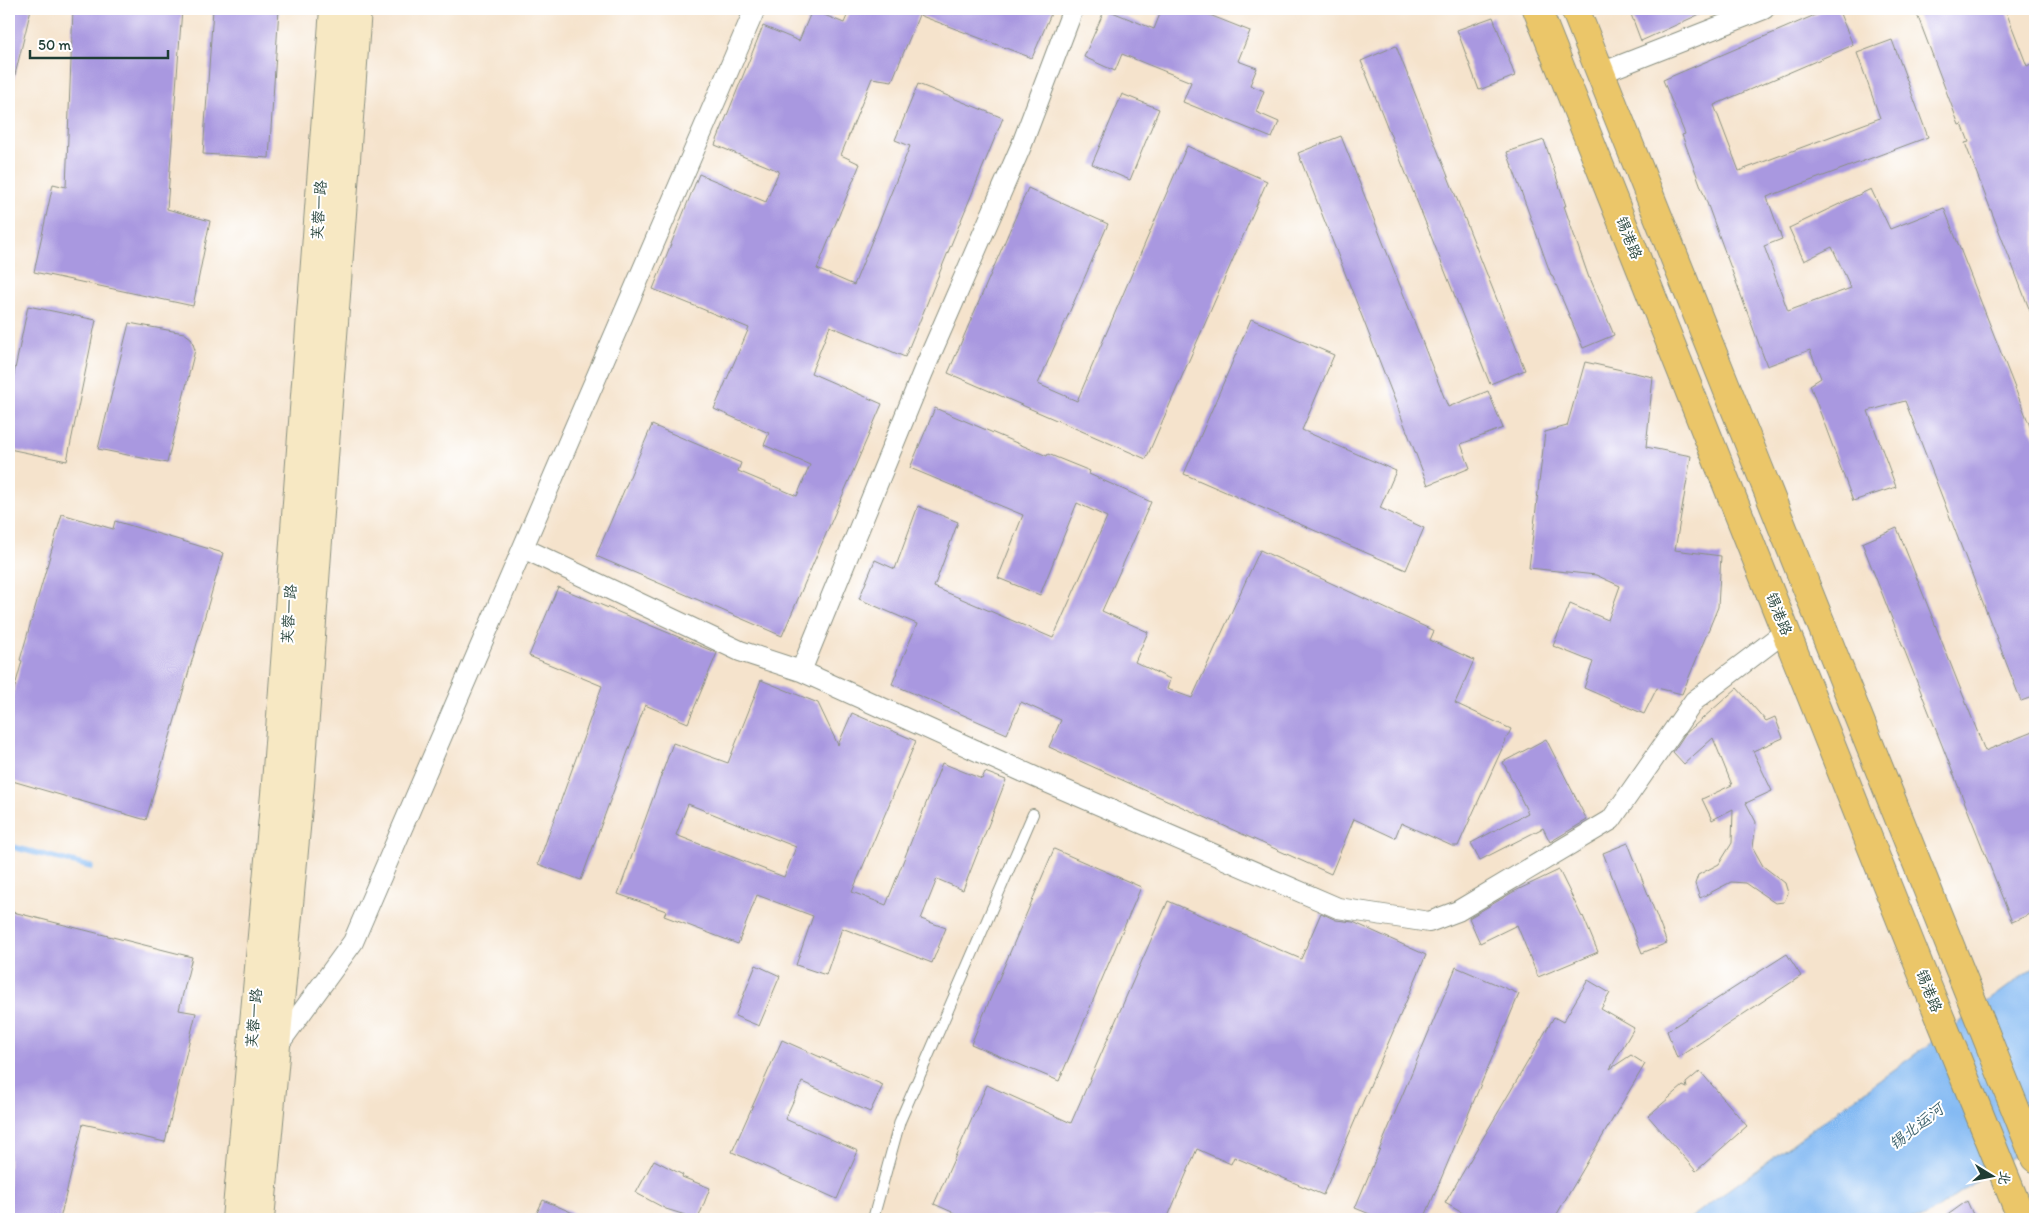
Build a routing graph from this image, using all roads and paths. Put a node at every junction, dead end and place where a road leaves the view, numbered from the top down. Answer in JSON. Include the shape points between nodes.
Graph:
{"nodes":[{"id":1,"x":334,"y":9,"type":"edge"},
{"id":2,"x":357,"y":9,"type":"edge"},
{"id":3,"x":755,"y":9,"type":"edge"},
{"id":4,"x":1073,"y":9,"type":"edge"},
{"id":5,"x":1538,"y":9,"type":"edge"},
{"id":6,"x":1575,"y":9,"type":"edge"},
{"id":7,"x":1764,"y":9,"type":"edge"},
{"id":8,"x":1601,"y":73,"type":"junction"},
{"id":9,"x":523,"y":548,"type":"junction"},
{"id":10,"x":1786,"y":631,"type":"junction"},
{"id":11,"x":801,"y":671,"type":"junction"},
{"id":12,"x":1033,"y":814,"type":"dead end"},
{"id":13,"x":248,"y":1087,"type":"junction"},
{"id":14,"x":2034,"y":1154,"type":"edge"},
{"id":15,"x":236,"y":1219,"type":"edge"},
{"id":16,"x":260,"y":1219,"type":"edge"},
{"id":17,"x":873,"y":1219,"type":"edge"},
{"id":18,"x":2022,"y":1219,"type":"edge"}],
"edges":[{"from":1,"to":13,"type":"street","name":"芙蓉一路","via":[[276,783]]},
{"from":2,"to":16,"type":"street","name":"芙蓉一路","via":[[300,785]]},
{"from":3,"to":9,"type":"street"},
{"from":4,"to":11,"type":"street","via":[[1022,144],[923,372]]},
{"from":5,"to":10,"type":"main road","name":"锡港路"},
{"from":6,"to":8,"type":"main road"},
{"from":7,"to":8,"type":"street"},
{"from":8,"to":14,"type":"main road"},
{"from":9,"to":11,"type":"street","via":[[740,651]]},
{"from":9,"to":13,"type":"street","via":[[353,942]]},
{"from":10,"to":11,"type":"street","via":[[1694,701],[1611,820],[1458,911],[1429,922],[1338,908],[1037,778]]},
{"from":10,"to":18,"type":"main road","name":"锡港路"},
{"from":12,"to":17,"type":"lane","via":[[900,1121]]},
{"from":13,"to":15,"type":"street","name":"芙蓉一路"}]}
